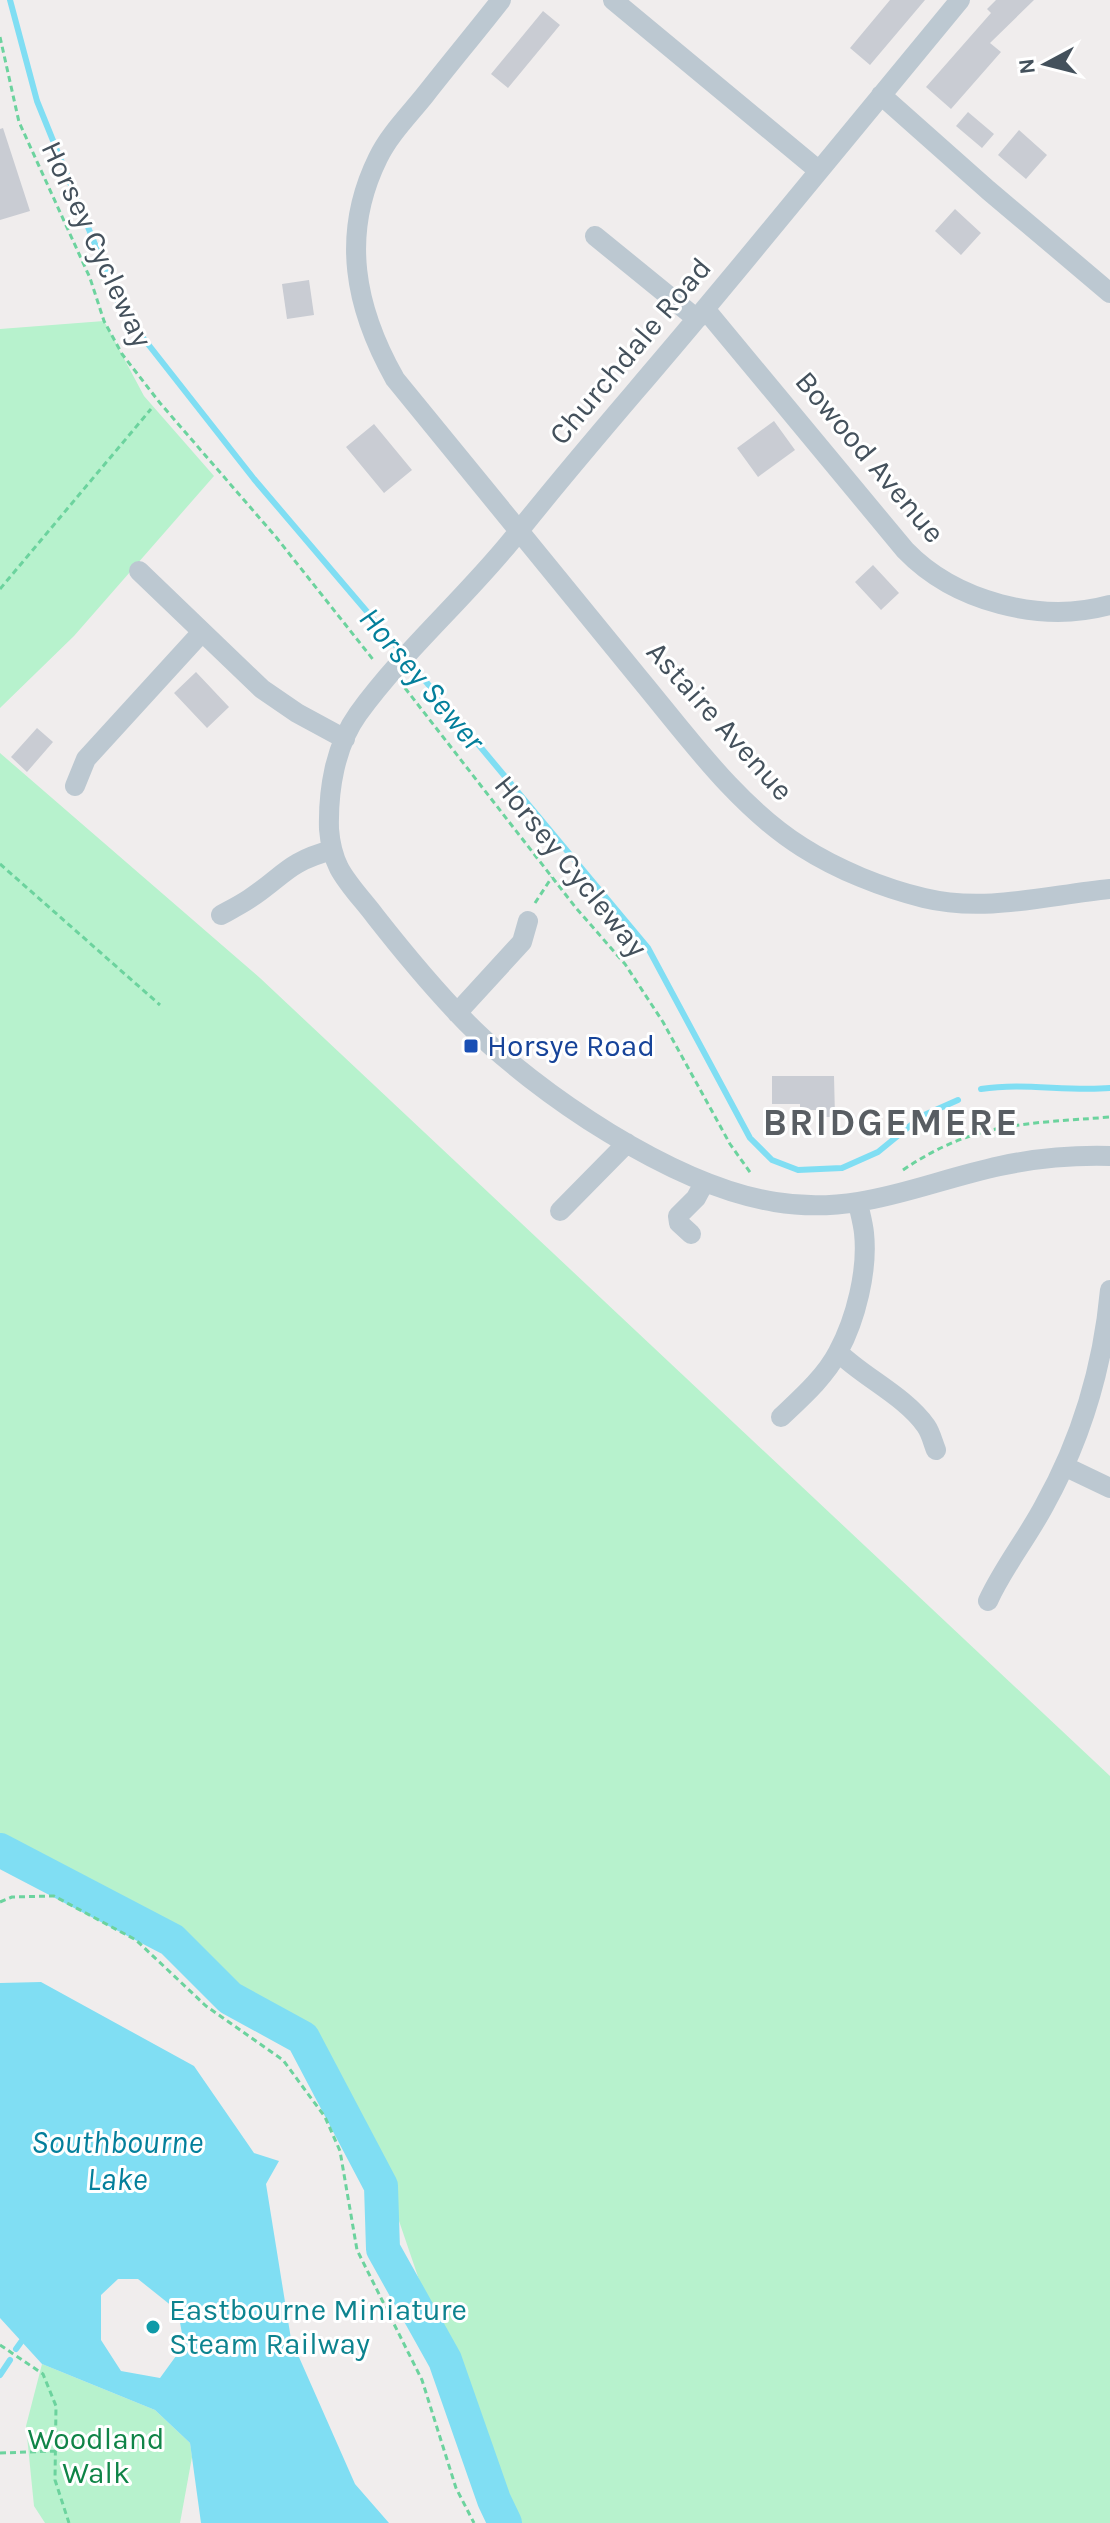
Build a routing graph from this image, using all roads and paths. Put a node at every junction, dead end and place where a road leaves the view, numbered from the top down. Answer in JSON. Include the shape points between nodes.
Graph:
{"nodes":[{"id":1,"x":501,"y":0,"type":"edge"},
{"id":2,"x":613,"y":0,"type":"edge"},
{"id":3,"x":960,"y":0,"type":"edge"},
{"id":4,"x":0,"y":37,"type":"edge"},
{"id":5,"x":881,"y":95,"type":"junction"},
{"id":6,"x":818,"y":170,"type":"junction"},
{"id":7,"x":595,"y":236,"type":"dead end"},
{"id":8,"x":1110,"y":293,"type":"edge"},
{"id":9,"x":701,"y":314,"type":"junction"},
{"id":10,"x":151,"y":409,"type":"dead end"},
{"id":11,"x":517,"y":531,"type":"junction"},
{"id":12,"x":139,"y":571,"type":"dead end"},
{"id":13,"x":0,"y":589,"type":"edge"},
{"id":14,"x":1110,"y":605,"type":"edge"},
{"id":15,"x":202,"y":632,"type":"junction"},
{"id":16,"x":395,"y":671,"type":"junction"},
{"id":17,"x":345,"y":739,"type":"junction"},
{"id":18,"x":75,"y":786,"type":"dead end"},
{"id":19,"x":332,"y":850,"type":"junction"},
{"id":20,"x":0,"y":864,"type":"edge"},
{"id":21,"x":552,"y":877,"type":"junction"},
{"id":22,"x":1110,"y":889,"type":"edge"},
{"id":23,"x":221,"y":915,"type":"dead end"},
{"id":24,"x":528,"y":921,"type":"joint"},
{"id":25,"x":160,"y":1005,"type":"dead end"},
{"id":26,"x":457,"y":1013,"type":"junction"},
{"id":27,"x":1110,"y":1117,"type":"edge"},
{"id":28,"x":627,"y":1143,"type":"junction"},
{"id":29,"x":1110,"y":1156,"type":"edge"},
{"id":30,"x":893,"y":1176,"type":"dead end"},
{"id":31,"x":754,"y":1177,"type":"dead end"},
{"id":32,"x":704,"y":1183,"type":"junction"},
{"id":33,"x":858,"y":1203,"type":"junction"},
{"id":34,"x":560,"y":1211,"type":"dead end"},
{"id":35,"x":691,"y":1234,"type":"dead end"},
{"id":36,"x":1110,"y":1290,"type":"edge"},
{"id":37,"x":1108,"y":1329,"type":"edge"},
{"id":38,"x":838,"y":1352,"type":"junction"},
{"id":39,"x":781,"y":1417,"type":"dead end"},
{"id":40,"x":936,"y":1450,"type":"dead end"},
{"id":41,"x":1066,"y":1467,"type":"junction"},
{"id":42,"x":1110,"y":1488,"type":"edge"},
{"id":43,"x":988,"y":1601,"type":"dead end"},
{"id":44,"x":0,"y":1902,"type":"edge"},
{"id":45,"x":0,"y":2345,"type":"edge"},
{"id":46,"x":56,"y":2451,"type":"junction"},
{"id":47,"x":0,"y":2453,"type":"edge"},
{"id":48,"x":69,"y":2523,"type":"edge"},
{"id":49,"x":474,"y":2523,"type":"edge"}],
"edges":[{"from":1,"to":11,"type":"street","name":"Astaire Avenue","via":[[378,158],[357,232],[356,271],[375,344],[395,379]]},
{"from":2,"to":6,"type":"street"},
{"from":3,"to":5,"type":"street","name":"Churchdale Road"},
{"from":4,"to":16,"type":"path","name":"Horsey Cycleway","via":[[19,122],[122,354],[375,662]]},
{"from":5,"to":6,"type":"street","name":"Churchdale Road"},
{"from":5,"to":8,"type":"street"},
{"from":6,"to":9,"type":"street","name":"Churchdale Road"},
{"from":7,"to":9,"type":"street","name":"Bowood Avenue"},
{"from":9,"to":11,"type":"street","name":"Churchdale Road"},
{"from":9,"to":14,"type":"street","name":"Bowood Avenue","via":[[926,569],[952,587],[1030,610],[1062,613]]},
{"from":10,"to":13,"type":"path"},
{"from":11,"to":16,"type":"street","name":"Churchdale Road"},
{"from":11,"to":22,"type":"street","name":"Astaire Avenue","via":[[725,780],[801,847],[886,886],[966,904]]},
{"from":12,"to":15,"type":"street"},
{"from":15,"to":17,"type":"street","via":[[271,695]]},
{"from":15,"to":18,"type":"street","via":[[86,759]]},
{"from":16,"to":17,"type":"street","name":"Churchdale Road"},
{"from":16,"to":21,"type":"path","name":"Horsey Cycleway"},
{"from":17,"to":19,"type":"street","name":"Churchdale Road","via":[[333,776]]},
{"from":19,"to":23,"type":"street","via":[[292,864]]},
{"from":19,"to":26,"type":"street","via":[[349,884]]},
{"from":20,"to":25,"type":"path"},
{"from":21,"to":24,"type":"path"},
{"from":21,"to":31,"type":"path","name":"Horsey Cycleway","via":[[642,989]]},
{"from":24,"to":26,"type":"street","via":[[522,942]]},
{"from":26,"to":28,"type":"street","via":[[528,1076]]},
{"from":27,"to":30,"type":"path","via":[[988,1129],[933,1150]]},
{"from":28,"to":32,"type":"street"},
{"from":28,"to":34,"type":"street"},
{"from":29,"to":33,"type":"street","via":[[1001,1165]]},
{"from":32,"to":33,"type":"street","via":[[775,1202]]},
{"from":32,"to":35,"type":"street","via":[[678,1216]]},
{"from":33,"to":38,"type":"street","via":[[864,1256]]},
{"from":36,"to":37,"type":"street"},
{"from":37,"to":41,"type":"street"},
{"from":38,"to":39,"type":"street"},
{"from":38,"to":40,"type":"street","via":[[881,1383],[927,1427]]},
{"from":41,"to":42,"type":"street"},
{"from":41,"to":43,"type":"street"},
{"from":44,"to":49,"type":"path","via":[[54,1896],[136,1940],[206,2006],[283,2060],[325,2117],[340,2151],[357,2250],[422,2380],[456,2488]]},
{"from":45,"to":46,"type":"path","via":[[43,2374],[56,2406]]},
{"from":46,"to":47,"type":"path"},
{"from":46,"to":48,"type":"path","via":[[55,2480]]}]}
